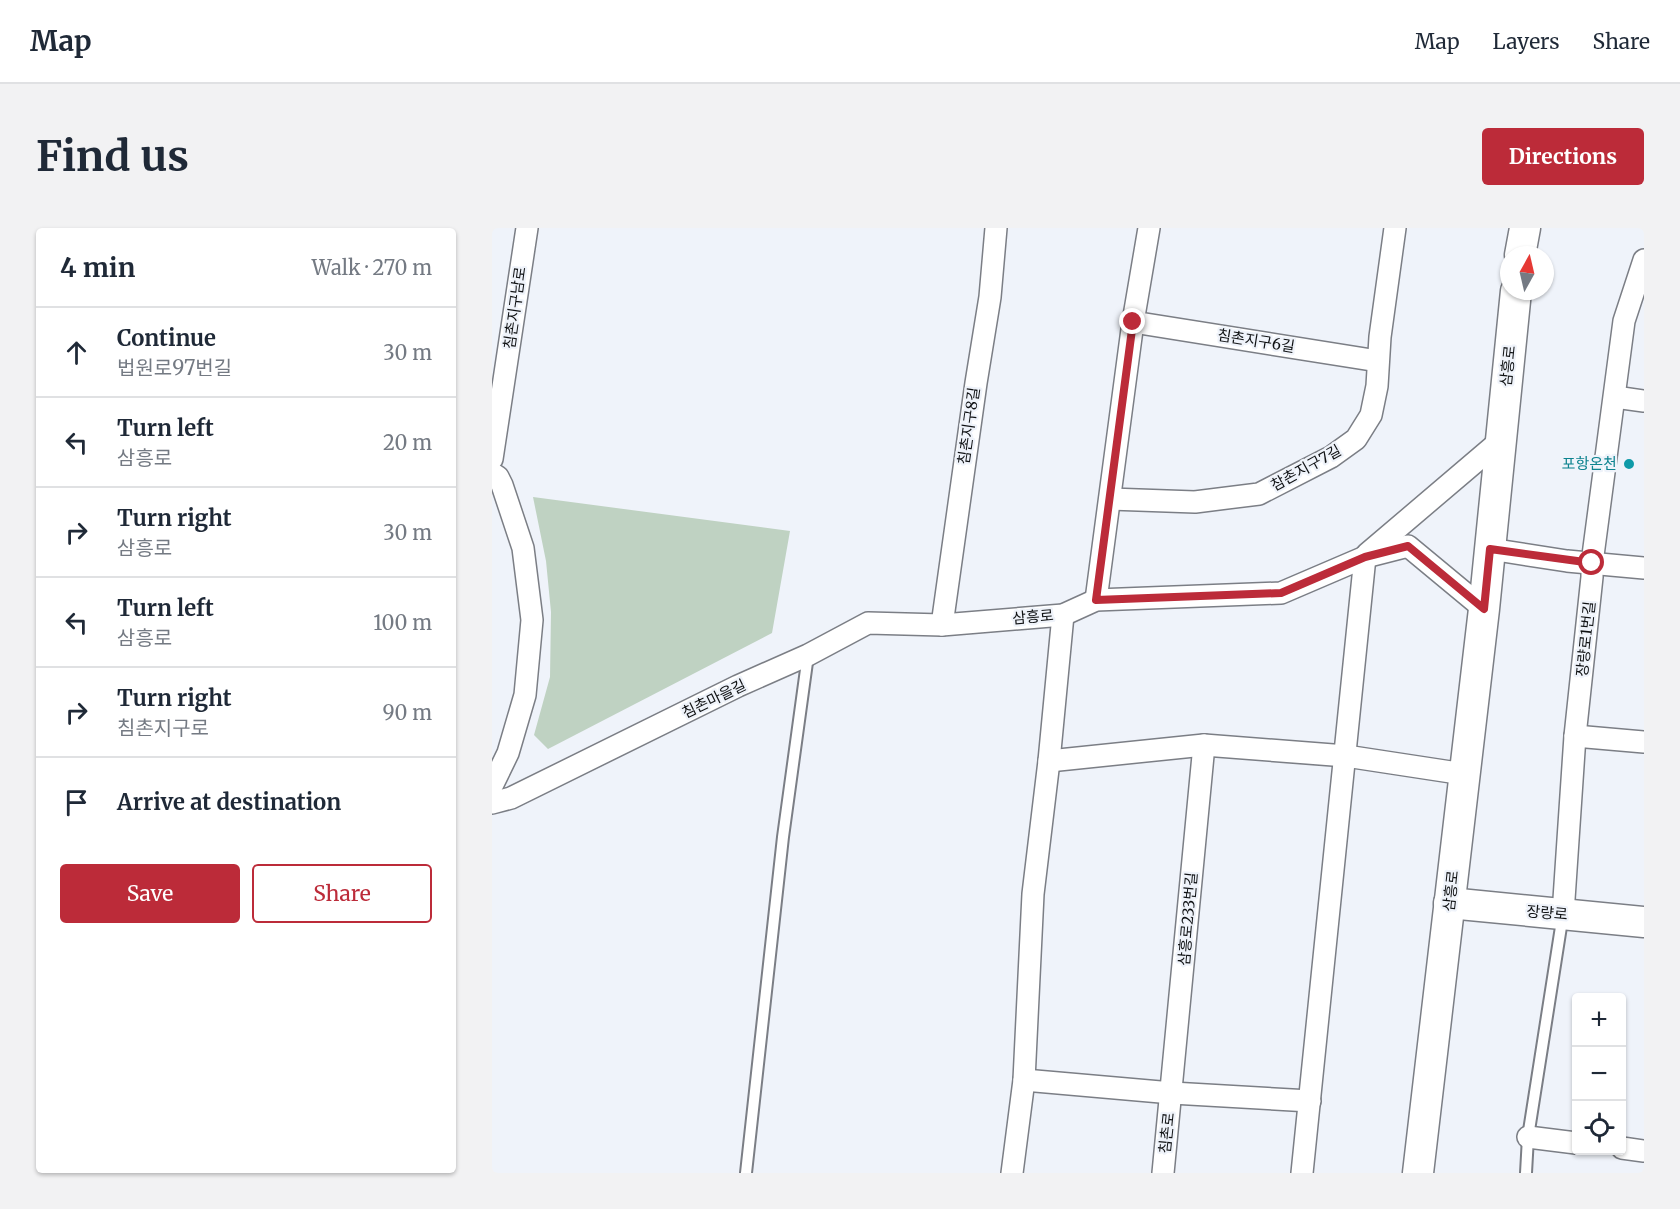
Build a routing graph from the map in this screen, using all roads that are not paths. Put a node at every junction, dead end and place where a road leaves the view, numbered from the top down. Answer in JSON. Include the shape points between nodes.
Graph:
{"nodes":[{"id":1,"x":527,"y":228,"type":"edge"},
{"id":2,"x":996,"y":228,"type":"edge"},
{"id":3,"x":1149,"y":228,"type":"edge"},
{"id":4,"x":1395,"y":228,"type":"edge"},
{"id":5,"x":1525,"y":228,"type":"edge"},
{"id":6,"x":1522,"y":246,"type":"edge"},
{"id":7,"x":1642,"y":271,"type":"edge"},
{"id":8,"x":1515,"y":300,"type":"edge"},
{"id":9,"x":1133,"y":322,"type":"junction"},
{"id":10,"x":1378,"y":361,"type":"junction"},
{"id":11,"x":1615,"y":397,"type":"junction"},
{"id":12,"x":1644,"y":401,"type":"edge"},
{"id":13,"x":1501,"y":440,"type":"junction"},
{"id":14,"x":492,"y":459,"type":"edge"},
{"id":15,"x":492,"y":473,"type":"edge"},
{"id":16,"x":1110,"y":499,"type":"junction"},
{"id":17,"x":1490,"y":549,"type":"junction"},
{"id":18,"x":1365,"y":557,"type":"junction"},
{"id":19,"x":1592,"y":563,"type":"junction"},
{"id":20,"x":1644,"y":568,"type":"edge"},
{"id":21,"x":1096,"y":600,"type":"junction"},
{"id":22,"x":1484,"y":609,"type":"junction"},
{"id":23,"x":1063,"y":615,"type":"junction"},
{"id":24,"x":942,"y":625,"type":"junction"},
{"id":25,"x":808,"y":655,"type":"junction"},
{"id":26,"x":1575,"y":735,"type":"junction"},
{"id":27,"x":1644,"y":742,"type":"edge"},
{"id":28,"x":1204,"y":746,"type":"junction"},
{"id":29,"x":1346,"y":756,"type":"junction"},
{"id":30,"x":1049,"y":761,"type":"junction"},
{"id":31,"x":1464,"y":774,"type":"junction"},
{"id":32,"x":492,"y":786,"type":"edge"},
{"id":33,"x":492,"y":803,"type":"edge"},
{"id":34,"x":1449,"y":903,"type":"junction"},
{"id":35,"x":1563,"y":914,"type":"junction"},
{"id":36,"x":1644,"y":922,"type":"edge"},
{"id":37,"x":1024,"y":1080,"type":"junction"},
{"id":38,"x":1172,"y":1093,"type":"junction"},
{"id":39,"x":1310,"y":1101,"type":"junction"},
{"id":40,"x":1528,"y":1137,"type":"junction"},
{"id":41,"x":1572,"y":1142,"type":"edge"},
{"id":42,"x":1626,"y":1149,"type":"edge"},
{"id":43,"x":1644,"y":1151,"type":"edge"},
{"id":44,"x":746,"y":1173,"type":"edge"},
{"id":45,"x":1012,"y":1173,"type":"edge"},
{"id":46,"x":1163,"y":1173,"type":"edge"},
{"id":47,"x":1302,"y":1173,"type":"edge"},
{"id":48,"x":1418,"y":1173,"type":"edge"},
{"id":49,"x":1526,"y":1173,"type":"edge"}],
"edges":[{"from":1,"to":14,"type":"street","name":"침촌지구남로"},
{"from":2,"to":24,"type":"street","name":"침촌지구8길","via":[[990,297]]},
{"from":3,"to":9,"type":"street"},
{"from":4,"to":10,"type":"street","name":"참촌지구7길"},
{"from":5,"to":6,"type":"main road"},
{"from":7,"to":11,"type":"street","name":"장량로1번길","via":[[1624,321]]},
{"from":8,"to":13,"type":"main road","name":"삼흥로"},
{"from":9,"to":10,"type":"street","name":"침촌지구6길"},
{"from":9,"to":16,"type":"street"},
{"from":10,"to":16,"type":"street","name":"참촌지구7길","via":[[1371,415],[1356,439],[1299,475],[1259,494],[1195,502]]},
{"from":11,"to":12,"type":"street"},
{"from":11,"to":19,"type":"street","name":"장량로1번길"},
{"from":13,"to":17,"type":"main road","name":"삼흥로"},
{"from":13,"to":18,"type":"street","name":"삼흥로"},
{"from":15,"to":32,"type":"street","via":[[502,485],[523,548],[532,620],[525,695],[508,753]]},
{"from":16,"to":21,"type":"street"},
{"from":17,"to":19,"type":"street"},
{"from":17,"to":22,"type":"main road","name":"삼흥로"},
{"from":18,"to":21,"type":"street","name":"삼흥로","via":[[1281,593]]},
{"from":18,"to":22,"type":"street","name":"삼흥로","via":[[1408,546]]},
{"from":18,"to":29,"type":"street"},
{"from":19,"to":20,"type":"street"},
{"from":19,"to":26,"type":"street","name":"장량로1번길"},
{"from":21,"to":23,"type":"street","name":"삼흥로"},
{"from":22,"to":31,"type":"main road","name":"삼흥로"},
{"from":23,"to":24,"type":"street","name":"삼흥로"},
{"from":23,"to":30,"type":"street"},
{"from":24,"to":25,"type":"street","name":"침촌마을길","via":[[868,623]]},
{"from":25,"to":33,"type":"street","name":"침촌마을길","via":[[512,798]]},
{"from":25,"to":44,"type":"lane","via":[[783,837]]},
{"from":26,"to":27,"type":"street"},
{"from":26,"to":35,"type":"street","name":"장량로1번길"},
{"from":28,"to":29,"type":"street"},
{"from":28,"to":30,"type":"street"},
{"from":28,"to":38,"type":"street","name":"삼흥로233번길"},
{"from":29,"to":31,"type":"street"},
{"from":29,"to":39,"type":"street"},
{"from":30,"to":37,"type":"street","via":[[1033,894]]},
{"from":31,"to":34,"type":"main road","name":"삼흥로"},
{"from":34,"to":35,"type":"main road","name":"장량로"},
{"from":34,"to":48,"type":"main road","name":"삼흥로"},
{"from":35,"to":36,"type":"main road","name":"장량로"},
{"from":35,"to":40,"type":"lane"},
{"from":37,"to":38,"type":"street"},
{"from":37,"to":45,"type":"street"},
{"from":38,"to":39,"type":"street"},
{"from":38,"to":46,"type":"street","name":"침촌로"},
{"from":39,"to":47,"type":"street"},
{"from":40,"to":41,"type":"street"},
{"from":40,"to":49,"type":"lane"},
{"from":42,"to":43,"type":"street"}]}
